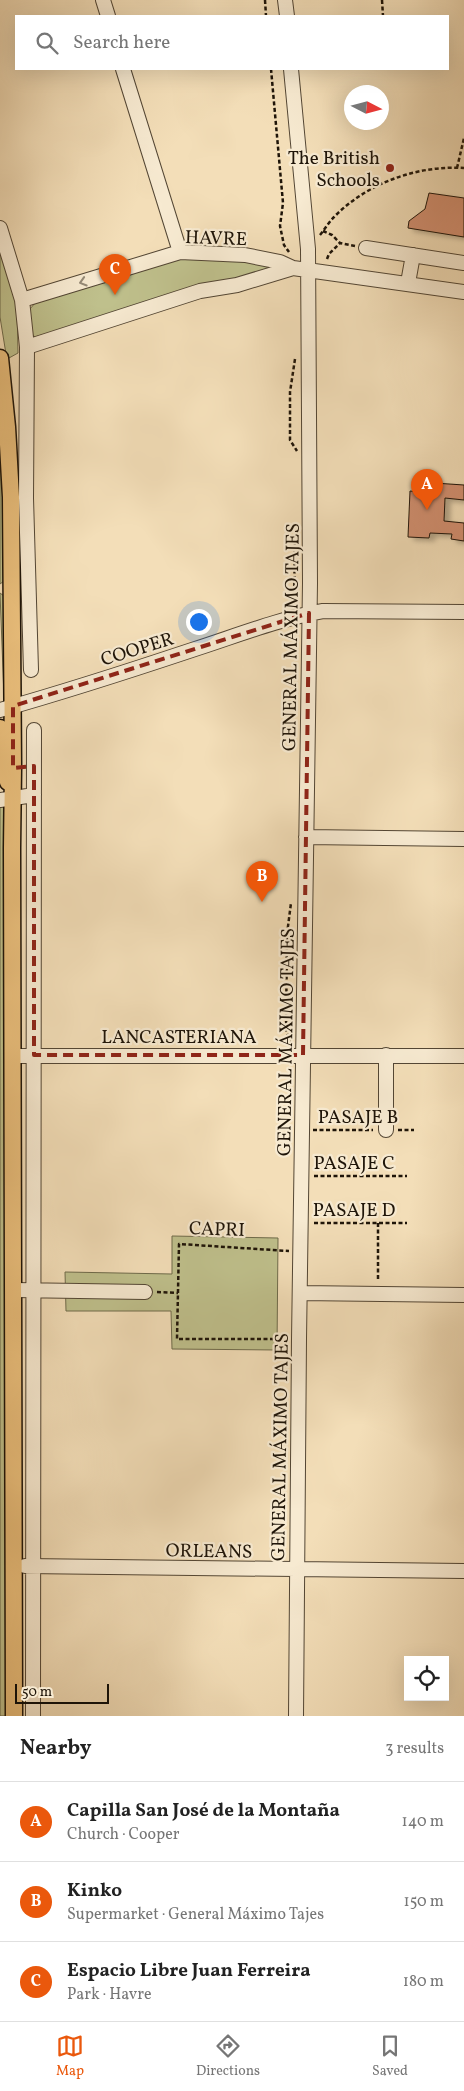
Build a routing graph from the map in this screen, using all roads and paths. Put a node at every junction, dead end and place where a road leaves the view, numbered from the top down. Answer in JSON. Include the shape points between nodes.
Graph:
{"nodes":[{"id":1,"x":103,"y":0,"type":"edge"},
{"id":2,"x":264,"y":0,"type":"edge"},
{"id":3,"x":286,"y":0,"type":"edge"},
{"id":4,"x":382,"y":0,"type":"edge"},
{"id":5,"x":108,"y":15,"type":"edge"},
{"id":6,"x":266,"y":15,"type":"edge"},
{"id":7,"x":287,"y":15,"type":"edge"},
{"id":8,"x":383,"y":15,"type":"edge"},
{"id":9,"x":122,"y":70,"type":"edge"},
{"id":10,"x":271,"y":70,"type":"edge"},
{"id":11,"x":291,"y":70,"type":"edge"},
{"id":12,"x":464,"y":138,"type":"edge"},
{"id":13,"x":457,"y":168,"type":"junction"},
{"id":14,"x":464,"y":168,"type":"edge"},
{"id":15,"x":0,"y":228,"type":"edge"},
{"id":16,"x":323,"y":231,"type":"junction"},
{"id":17,"x":366,"y":248,"type":"dead end"},
{"id":18,"x":308,"y":249,"type":"junction"},
{"id":19,"x":180,"y":252,"type":"junction"},
{"id":20,"x":413,"y":255,"type":"junction"},
{"id":21,"x":464,"y":263,"type":"edge"},
{"id":22,"x":297,"y":264,"type":"junction"},
{"id":23,"x":326,"y":271,"type":"junction"},
{"id":24,"x":408,"y":283,"type":"junction"},
{"id":25,"x":464,"y":292,"type":"edge"},
{"id":26,"x":22,"y":300,"type":"junction"},
{"id":27,"x":27,"y":348,"type":"junction"},
{"id":28,"x":295,"y":354,"type":"dead end"},
{"id":29,"x":0,"y":358,"type":"edge"},
{"id":30,"x":298,"y":452,"type":"dead end"},
{"id":31,"x":25,"y":455,"type":"junction"},
{"id":32,"x":8,"y":456,"type":"junction"},
{"id":33,"x":18,"y":498,"type":"junction"},
{"id":34,"x":296,"y":538,"type":"dead end"},
{"id":35,"x":6,"y":589,"type":"edge"},
{"id":36,"x":294,"y":605,"type":"dead end"},
{"id":37,"x":464,"y":612,"type":"edge"},
{"id":38,"x":309,"y":613,"type":"junction"},
{"id":39,"x":11,"y":624,"type":"junction"},
{"id":40,"x":29,"y":624,"type":"junction"},
{"id":41,"x":31,"y":670,"type":"dead end"},
{"id":42,"x":4,"y":706,"type":"edge"},
{"id":43,"x":0,"y":728,"type":"edge"},
{"id":44,"x":34,"y":730,"type":"dead end"},
{"id":45,"x":34,"y":766,"type":"junction"},
{"id":46,"x":13,"y":768,"type":"junction"},
{"id":47,"x":34,"y":796,"type":"junction"},
{"id":48,"x":6,"y":799,"type":"edge"},
{"id":49,"x":306,"y":837,"type":"junction"},
{"id":50,"x":464,"y":839,"type":"edge"},
{"id":51,"x":34,"y":846,"type":"junction"},
{"id":52,"x":12,"y":848,"type":"junction"},
{"id":53,"x":34,"y":885,"type":"junction"},
{"id":54,"x":12,"y":887,"type":"junction"},
{"id":55,"x":34,"y":1055,"type":"junction"},
{"id":56,"x":303,"y":1055,"type":"junction"},
{"id":57,"x":386,"y":1055,"type":"junction"},
{"id":58,"x":14,"y":1056,"type":"junction"},
{"id":59,"x":464,"y":1056,"type":"edge"},
{"id":60,"x":302,"y":1130,"type":"junction"},
{"id":61,"x":386,"y":1130,"type":"junction"},
{"id":62,"x":414,"y":1130,"type":"dead end"},
{"id":63,"x":301,"y":1176,"type":"junction"},
{"id":64,"x":407,"y":1176,"type":"dead end"},
{"id":65,"x":301,"y":1223,"type":"junction"},
{"id":66,"x":378,"y":1223,"type":"junction"},
{"id":67,"x":407,"y":1223,"type":"dead end"},
{"id":68,"x":14,"y":1228,"type":"junction"},
{"id":69,"x":33,"y":1229,"type":"junction"},
{"id":70,"x":300,"y":1251,"type":"junction"},
{"id":71,"x":14,"y":1290,"type":"junction"},
{"id":72,"x":33,"y":1290,"type":"junction"},
{"id":73,"x":145,"y":1292,"type":"joint"},
{"id":74,"x":178,"y":1293,"type":"junction"},
{"id":75,"x":300,"y":1293,"type":"junction"},
{"id":76,"x":378,"y":1294,"type":"junction"},
{"id":77,"x":464,"y":1295,"type":"edge"},
{"id":78,"x":299,"y":1339,"type":"junction"},
{"id":79,"x":14,"y":1566,"type":"junction"},
{"id":80,"x":33,"y":1566,"type":"junction"},
{"id":81,"x":297,"y":1570,"type":"junction"},
{"id":82,"x":464,"y":1572,"type":"edge"},
{"id":83,"x":14,"y":1716,"type":"edge"},
{"id":84,"x":33,"y":1716,"type":"edge"},
{"id":85,"x":296,"y":1716,"type":"edge"}],
"edges":[{"from":1,"to":5,"type":"street"},
{"from":2,"to":6,"type":"path"},
{"from":3,"to":7,"type":"street"},
{"from":4,"to":8,"type":"path"},
{"from":9,"to":19,"type":"street"},
{"from":10,"to":22,"type":"path","via":[[284,203],[280,226],[284,245]]},
{"from":11,"to":18,"type":"street","name":"GENERAL MÁXIMO TAJES"},
{"from":12,"to":13,"type":"path"},
{"from":13,"to":14,"type":"path"},
{"from":13,"to":16,"type":"path","via":[[389,180],[347,205]]},
{"from":15,"to":26,"type":"street"},
{"from":16,"to":18,"type":"path"},
{"from":16,"to":23,"type":"path","via":[[340,243],[330,254]]},
{"from":17,"to":20,"type":"street"},
{"from":18,"to":22,"type":"street","name":"GENERAL MÁXIMO TAJES"},
{"from":19,"to":22,"type":"street","name":"HAVRE","via":[[245,255]]},
{"from":19,"to":26,"type":"street","name":"HAVRE","one_way":true},
{"from":20,"to":21,"type":"street"},
{"from":20,"to":24,"type":"street"},
{"from":22,"to":23,"type":"street","name":"HAVRE"},
{"from":22,"to":27,"type":"street","name":"HAVRE","via":[[237,285],[200,291]]},
{"from":22,"to":38,"type":"street","name":"GENERAL MÁXIMO TAJES","via":[[309,366]]},
{"from":23,"to":24,"type":"street","name":"HAVRE"},
{"from":24,"to":25,"type":"street","name":"HAVRE"},
{"from":26,"to":27,"type":"street"},
{"from":27,"to":31,"type":"street"},
{"from":28,"to":30,"type":"path","via":[[290,392],[290,440]]},
{"from":29,"to":32,"type":"main road"},
{"from":31,"to":32,"type":"street"},
{"from":31,"to":33,"type":"street"},
{"from":32,"to":33,"type":"main road"},
{"from":33,"to":35,"type":"main road"},
{"from":33,"to":40,"type":"street"},
{"from":34,"to":36,"type":"path"},
{"from":35,"to":39,"type":"main road"},
{"from":37,"to":38,"type":"street","name":"COOPER","via":[[323,610]]},
{"from":38,"to":42,"type":"street","name":"COOPER"},
{"from":38,"to":49,"type":"street","name":"GENERAL MÁXIMO TAJES"},
{"from":39,"to":40,"type":"street"},
{"from":39,"to":42,"type":"main road"},
{"from":40,"to":41,"type":"street"},
{"from":42,"to":46,"type":"main road"},
{"from":43,"to":48,"type":"main road"},
{"from":44,"to":45,"type":"street"},
{"from":45,"to":46,"type":"street"},
{"from":45,"to":47,"type":"street"},
{"from":46,"to":48,"type":"main road"},
{"from":47,"to":48,"type":"street"},
{"from":47,"to":51,"type":"street"},
{"from":48,"to":52,"type":"main road"},
{"from":49,"to":50,"type":"street"},
{"from":49,"to":56,"type":"street","name":"GENERAL MÁXIMO TAJES"},
{"from":51,"to":52,"type":"street"},
{"from":51,"to":53,"type":"street"},
{"from":52,"to":54,"type":"main road"},
{"from":53,"to":54,"type":"street"},
{"from":53,"to":55,"type":"street"},
{"from":54,"to":58,"type":"main road"},
{"from":55,"to":56,"type":"street","name":"LANCASTERIANA"},
{"from":55,"to":58,"type":"street","name":"LANCASTERIANA"},
{"from":55,"to":69,"type":"street"},
{"from":56,"to":57,"type":"street","name":"LANCASTERIANA"},
{"from":56,"to":60,"type":"street","name":"GENERAL MÁXIMO TAJES"},
{"from":57,"to":59,"type":"street","name":"LANCASTERIANA"},
{"from":57,"to":61,"type":"street"},
{"from":58,"to":68,"type":"main road"},
{"from":60,"to":61,"type":"path","name":"PASAJE B"},
{"from":60,"to":63,"type":"street","name":"GENERAL MÁXIMO TAJES"},
{"from":61,"to":62,"type":"path","name":"PASAJE B"},
{"from":63,"to":64,"type":"path","name":"PASAJE C"},
{"from":63,"to":65,"type":"street","name":"GENERAL MÁXIMO TAJES"},
{"from":65,"to":66,"type":"path","name":"PASAJE D"},
{"from":65,"to":70,"type":"street","name":"GENERAL MÁXIMO TAJES"},
{"from":66,"to":67,"type":"path","name":"PASAJE D"},
{"from":66,"to":76,"type":"path"},
{"from":68,"to":69,"type":"street"},
{"from":68,"to":71,"type":"main road"},
{"from":69,"to":72,"type":"street"},
{"from":70,"to":74,"type":"path","name":"CAPRI","via":[[179,1244]]},
{"from":70,"to":75,"type":"street","name":"GENERAL MÁXIMO TAJES"},
{"from":71,"to":72,"type":"street"},
{"from":71,"to":79,"type":"main road"},
{"from":72,"to":73,"type":"street"},
{"from":72,"to":80,"type":"street"},
{"from":73,"to":74,"type":"path"},
{"from":74,"to":78,"type":"path","name":"CAPRI","via":[[177,1339]]},
{"from":75,"to":76,"type":"street"},
{"from":75,"to":78,"type":"street","name":"GENERAL MÁXIMO TAJES"},
{"from":76,"to":77,"type":"street"},
{"from":78,"to":81,"type":"street","name":"GENERAL MÁXIMO TAJES"},
{"from":79,"to":80,"type":"street","name":"ORLEANS"},
{"from":79,"to":83,"type":"main road"},
{"from":80,"to":81,"type":"street","name":"ORLEANS"},
{"from":80,"to":84,"type":"street"},
{"from":81,"to":82,"type":"street","name":"ORLEANS"},
{"from":81,"to":85,"type":"street","name":"GENERAL MÁXIMO TAJES"}]}
